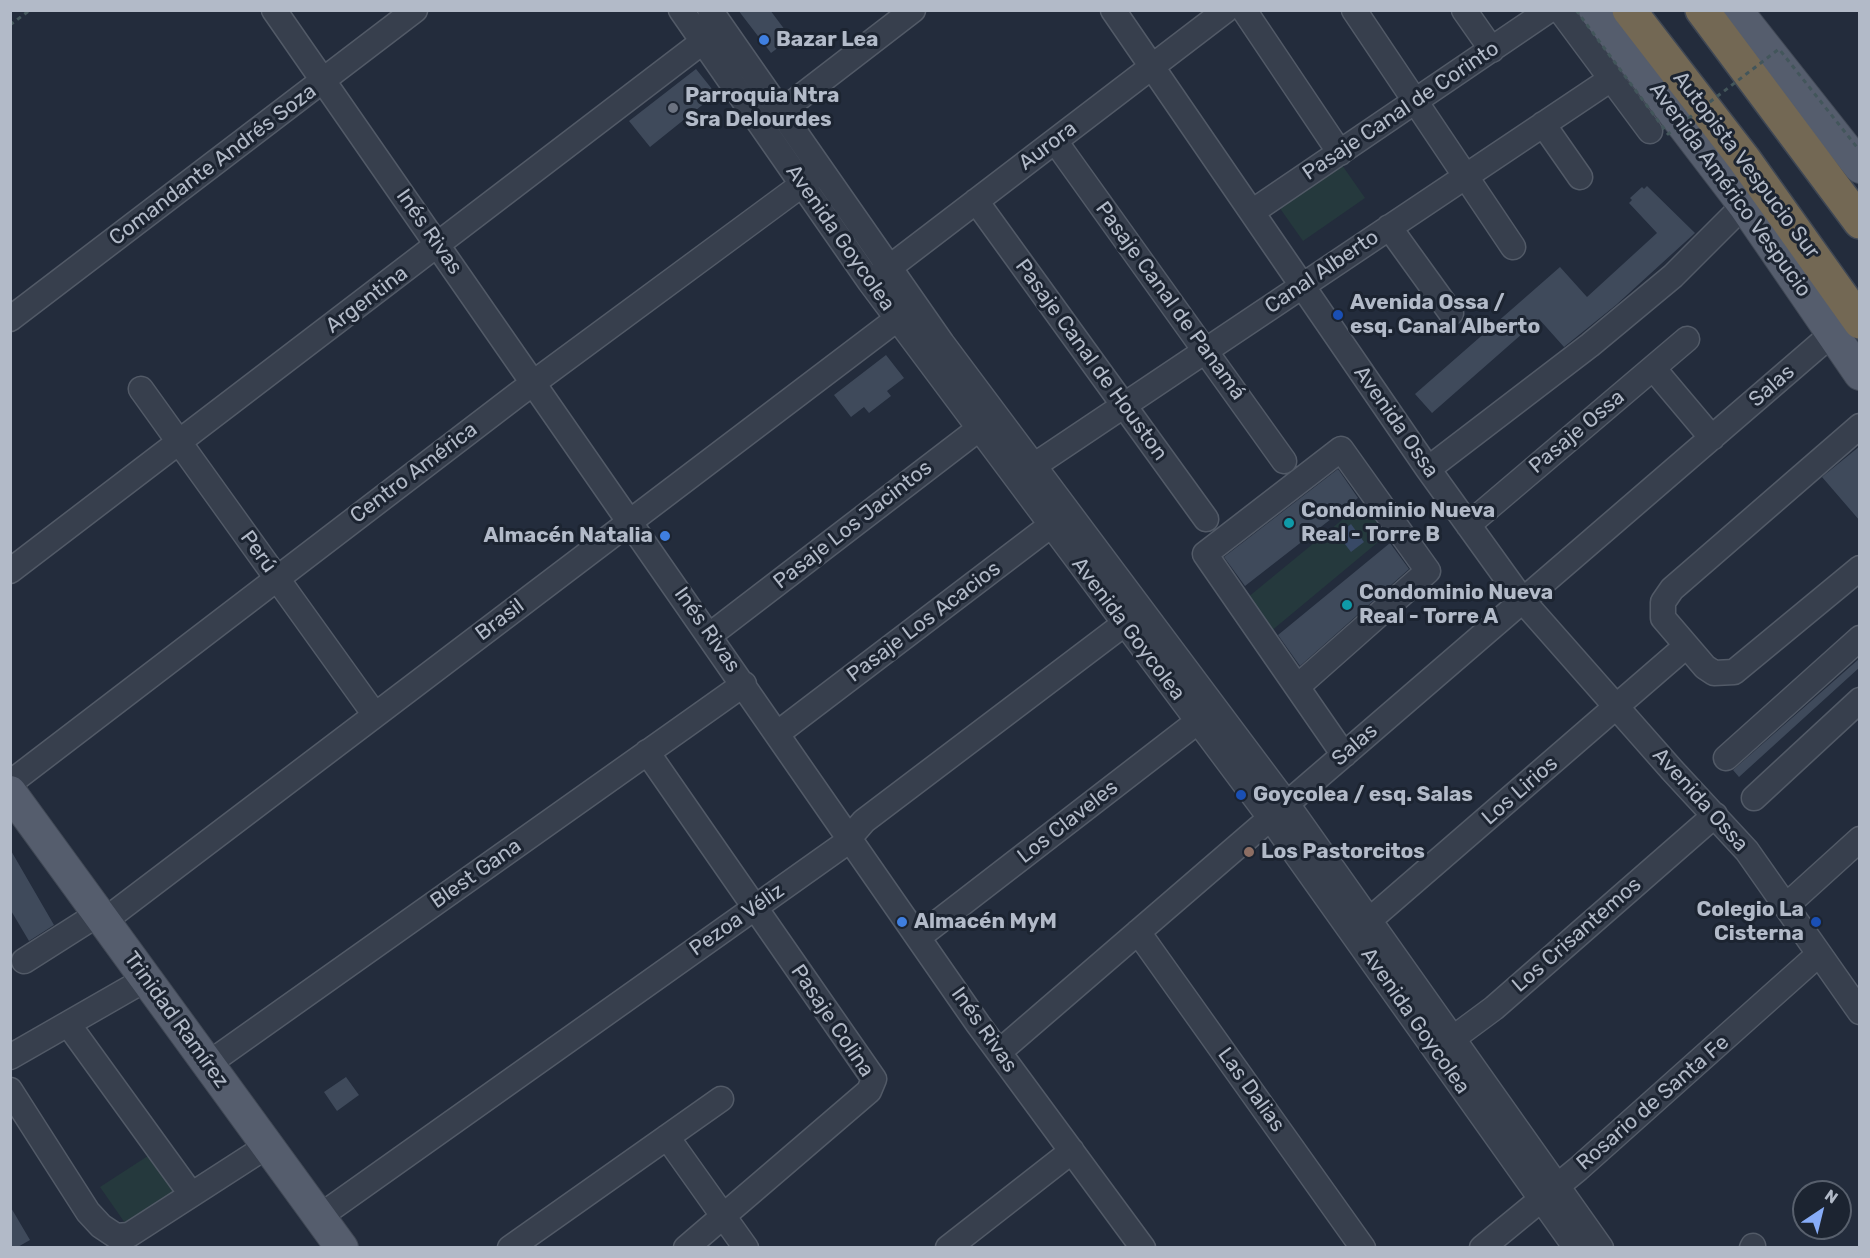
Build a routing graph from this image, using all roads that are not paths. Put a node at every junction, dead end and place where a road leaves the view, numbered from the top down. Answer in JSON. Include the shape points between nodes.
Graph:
{"nodes":[{"id":1,"x":274,"y":10,"type":"edge"},
{"id":2,"x":415,"y":10,"type":"edge"},
{"id":3,"x":681,"y":10,"type":"edge"},
{"id":4,"x":913,"y":10,"type":"edge"},
{"id":5,"x":1113,"y":10,"type":"edge"},
{"id":6,"x":1226,"y":10,"type":"edge"},
{"id":7,"x":1244,"y":10,"type":"edge"},
{"id":8,"x":1354,"y":10,"type":"edge"},
{"id":9,"x":1464,"y":10,"type":"edge"},
{"id":10,"x":1549,"y":10,"type":"edge"},
{"id":11,"x":1560,"y":10,"type":"edge"},
{"id":12,"x":1595,"y":10,"type":"edge"},
{"id":13,"x":1629,"y":10,"type":"edge"},
{"id":14,"x":1702,"y":10,"type":"edge"},
{"id":15,"x":1736,"y":10,"type":"edge"},
{"id":16,"x":712,"y":26,"type":"edge"},
{"id":17,"x":1492,"y":50,"type":"junction"},
{"id":18,"x":1154,"y":66,"type":"junction"},
{"id":19,"x":323,"y":80,"type":"junction"},
{"id":20,"x":1611,"y":80,"type":"junction"},
{"id":21,"x":1415,"y":102,"type":"junction"},
{"id":22,"x":781,"y":111,"type":"junction"},
{"id":23,"x":1543,"y":124,"type":"junction"},
{"id":24,"x":762,"y":126,"type":"junction"},
{"id":25,"x":1650,"y":131,"type":"dead end"},
{"id":26,"x":1055,"y":141,"type":"junction"},
{"id":27,"x":1340,"y":153,"type":"junction"},
{"id":28,"x":1860,"y":167,"type":"edge"},
{"id":29,"x":823,"y":171,"type":"junction"},
{"id":30,"x":1464,"y":177,"type":"junction"},
{"id":31,"x":1580,"y":177,"type":"dead end"},
{"id":32,"x":802,"y":184,"type":"junction"},
{"id":33,"x":976,"y":201,"type":"junction"},
{"id":34,"x":1744,"y":205,"type":"junction"},
{"id":35,"x":1252,"y":212,"type":"junction"},
{"id":36,"x":1860,"y":222,"type":"edge"},
{"id":37,"x":1389,"y":227,"type":"junction"},
{"id":38,"x":439,"y":246,"type":"junction"},
{"id":39,"x":1513,"y":247,"type":"dead end"},
{"id":40,"x":890,"y":267,"type":"junction"},
{"id":41,"x":870,"y":282,"type":"junction"},
{"id":42,"x":1302,"y":286,"type":"junction"},
{"id":43,"x":1451,"y":313,"type":"dead end"},
{"id":44,"x":10,"y":319,"type":"edge"},
{"id":45,"x":897,"y":319,"type":"junction"},
{"id":46,"x":1851,"y":327,"type":"edge"},
{"id":47,"x":1687,"y":339,"type":"dead end"},
{"id":48,"x":1205,"y":351,"type":"junction"},
{"id":49,"x":1653,"y":368,"type":"junction"},
{"id":50,"x":1860,"y":374,"type":"edge"},
{"id":51,"x":534,"y":382,"type":"junction"},
{"id":52,"x":141,"y":389,"type":"dead end"},
{"id":53,"x":1124,"y":406,"type":"junction"},
{"id":54,"x":987,"y":422,"type":"junction"},
{"id":55,"x":1860,"y":426,"type":"edge"},
{"id":56,"x":1712,"y":438,"type":"junction"},
{"id":57,"x":179,"y":443,"type":"junction"},
{"id":58,"x":1284,"y":461,"type":"dead end"},
{"id":59,"x":1035,"y":465,"type":"junction"},
{"id":60,"x":1428,"y":469,"type":"junction"},
{"id":61,"x":1069,"y":511,"type":"junction"},
{"id":62,"x":1206,"y":519,"type":"dead end"},
{"id":63,"x":630,"y":521,"type":"junction"},
{"id":64,"x":1468,"y":525,"type":"junction"},
{"id":65,"x":1050,"y":526,"type":"junction"},
{"id":66,"x":1860,"y":568,"type":"edge"},
{"id":67,"x":10,"y":571,"type":"edge"},
{"id":68,"x":276,"y":579,"type":"junction"},
{"id":69,"x":1523,"y":601,"type":"junction"},
{"id":70,"x":1147,"y":616,"type":"junction"},
{"id":71,"x":1124,"y":624,"type":"junction"},
{"id":72,"x":710,"y":635,"type":"junction"},
{"id":73,"x":1860,"y":638,"type":"edge"},
{"id":74,"x":1685,"y":647,"type":"junction"},
{"id":75,"x":744,"y":684,"type":"junction"},
{"id":76,"x":1297,"y":687,"type":"junction"},
{"id":77,"x":1860,"y":700,"type":"edge"},
{"id":78,"x":1616,"y":707,"type":"junction"},
{"id":79,"x":375,"y":715,"type":"junction"},
{"id":80,"x":1207,"y":715,"type":"junction"},
{"id":81,"x":778,"y":733,"type":"junction"},
{"id":82,"x":647,"y":752,"type":"junction"},
{"id":83,"x":1344,"y":755,"type":"junction"},
{"id":84,"x":1726,"y":758,"type":"dead end"},
{"id":85,"x":10,"y":783,"type":"edge"},
{"id":86,"x":10,"y":792,"type":"edge"},
{"id":87,"x":1754,"y":798,"type":"dead end"},
{"id":88,"x":1279,"y":812,"type":"junction"},
{"id":89,"x":1715,"y":815,"type":"junction"},
{"id":90,"x":850,"y":836,"type":"junction"},
{"id":91,"x":1860,"y":839,"type":"edge"},
{"id":92,"x":1786,"y":906,"type":"junction"},
{"id":93,"x":755,"y":907,"type":"junction"},
{"id":94,"x":101,"y":917,"type":"junction"},
{"id":95,"x":1361,"y":927,"type":"junction"},
{"id":96,"x":1138,"y":932,"type":"junction"},
{"id":97,"x":920,"y":936,"type":"junction"},
{"id":98,"x":1819,"y":954,"type":"junction"},
{"id":99,"x":24,"y":961,"type":"dead end"},
{"id":100,"x":146,"y":979,"type":"junction"},
{"id":101,"x":1860,"y":1012,"type":"edge"},
{"id":102,"x":68,"y":1024,"type":"junction"},
{"id":103,"x":1444,"y":1045,"type":"junction"},
{"id":104,"x":999,"y":1052,"type":"junction"},
{"id":105,"x":10,"y":1057,"type":"edge"},
{"id":106,"x":208,"y":1064,"type":"junction"},
{"id":107,"x":10,"y":1090,"type":"edge"},
{"id":108,"x":721,"y":1100,"type":"dead end"},
{"id":109,"x":667,"y":1137,"type":"junction"},
{"id":110,"x":267,"y":1146,"type":"junction"},
{"id":111,"x":1072,"y":1151,"type":"junction"},
{"id":112,"x":1550,"y":1193,"type":"junction"},
{"id":113,"x":191,"y":1194,"type":"junction"},
{"id":114,"x":723,"y":1216,"type":"junction"},
{"id":115,"x":319,"y":1217,"type":"junction"},
{"id":116,"x":342,"y":1248,"type":"edge"},
{"id":117,"x":510,"y":1248,"type":"edge"},
{"id":118,"x":686,"y":1248,"type":"edge"},
{"id":119,"x":746,"y":1248,"type":"edge"},
{"id":120,"x":948,"y":1248,"type":"edge"},
{"id":121,"x":1143,"y":1248,"type":"edge"},
{"id":122,"x":1364,"y":1248,"type":"edge"},
{"id":123,"x":1482,"y":1248,"type":"edge"},
{"id":124,"x":1576,"y":1248,"type":"edge"},
{"id":125,"x":1601,"y":1248,"type":"edge"}],
"edges":[{"from":1,"to":19,"type":"street","name":"Inés Rivas"},
{"from":2,"to":19,"type":"street","name":"Comandante Andrés Soza"},
{"from":3,"to":16,"type":"street","name":"Avenida Goycolea"},
{"from":4,"to":22,"type":"street"},
{"from":5,"to":18,"type":"street","name":"Avenida Ossa"},
{"from":6,"to":18,"type":"street","name":"Aurora"},
{"from":7,"to":27,"type":"street"},
{"from":8,"to":21,"type":"street"},
{"from":9,"to":17,"type":"street"},
{"from":10,"to":17,"type":"street","name":"Pasaje Canal de Corinto"},
{"from":11,"to":20,"type":"street"},
{"from":12,"to":34,"type":"main road","name":"Avenida Américo Vespucio"},
{"from":13,"to":46,"type":"highway","name":"Autopista Vespucio Sur","via":[[1744,159],[1840,293]]},
{"from":14,"to":36,"type":"highway"},
{"from":15,"to":28,"type":"main road"},
{"from":16,"to":22,"type":"street","name":"Avenida Goycolea"},
{"from":16,"to":24,"type":"street","name":"Avenida Goycolea"},
{"from":16,"to":38,"type":"street","name":"Argentina"},
{"from":17,"to":21,"type":"street","name":"Pasaje Canal de Corinto"},
{"from":18,"to":26,"type":"street","name":"Aurora"},
{"from":18,"to":35,"type":"street","name":"Avenida Ossa"},
{"from":19,"to":38,"type":"street","name":"Inés Rivas"},
{"from":19,"to":44,"type":"street","name":"Comandante Andrés Soza"},
{"from":20,"to":23,"type":"street","name":"Canal Alberto"},
{"from":20,"to":25,"type":"street"},
{"from":21,"to":27,"type":"street","name":"Pasaje Canal de Corinto"},
{"from":21,"to":30,"type":"street"},
{"from":22,"to":24,"type":"street"},
{"from":22,"to":29,"type":"street","name":"Avenida Goycolea"},
{"from":23,"to":30,"type":"street","name":"Canal Alberto"},
{"from":23,"to":31,"type":"street"},
{"from":24,"to":32,"type":"street","name":"Avenida Goycolea"},
{"from":26,"to":33,"type":"street","name":"Aurora"},
{"from":26,"to":48,"type":"street","name":"Pasaje Canal de Panamá"},
{"from":27,"to":35,"type":"street","name":"Pasaje Canal de Corinto"},
{"from":29,"to":32,"type":"street","name":"Centro América"},
{"from":29,"to":40,"type":"street","name":"Avenida Goycolea"},
{"from":30,"to":37,"type":"street","name":"Canal Alberto"},
{"from":30,"to":39,"type":"street"},
{"from":32,"to":41,"type":"street","name":"Avenida Goycolea"},
{"from":32,"to":51,"type":"street","name":"Centro América"},
{"from":33,"to":40,"type":"street","name":"Aurora"},
{"from":33,"to":53,"type":"street","name":"Pasaje Canal de Houston"},
{"from":34,"to":46,"type":"main road","name":"Avenida Américo Vespucio"},
{"from":34,"to":60,"type":"street","via":[[1648,297]]},
{"from":35,"to":42,"type":"street","name":"Avenida Ossa"},
{"from":37,"to":42,"type":"street","name":"Canal Alberto"},
{"from":37,"to":43,"type":"street"},
{"from":38,"to":51,"type":"street","name":"Inés Rivas"},
{"from":38,"to":57,"type":"street","name":"Argentina"},
{"from":40,"to":41,"type":"street","name":"Aurora"},
{"from":40,"to":54,"type":"street","name":"Avenida Goycolea"},
{"from":41,"to":45,"type":"street","name":"Avenida Goycolea"},
{"from":42,"to":48,"type":"street","name":"Canal Alberto"},
{"from":42,"to":60,"type":"street","name":"Avenida Ossa"},
{"from":45,"to":54,"type":"street","name":"Avenida Goycolea"},
{"from":45,"to":63,"type":"street","name":"Brasil"},
{"from":46,"to":50,"type":"main road","name":"Avenida Américo Vespucio"},
{"from":46,"to":56,"type":"street","name":"Salas"},
{"from":47,"to":49,"type":"street","name":"Pasaje Ossa"},
{"from":48,"to":53,"type":"street","name":"Canal Alberto"},
{"from":48,"to":58,"type":"street","name":"Pasaje Canal de Panamá"},
{"from":49,"to":56,"type":"street"},
{"from":49,"to":64,"type":"street","name":"Pasaje Ossa"},
{"from":51,"to":63,"type":"street","name":"Inés Rivas"},
{"from":51,"to":68,"type":"street","name":"Centro América"},
{"from":52,"to":57,"type":"street","name":"Perú"},
{"from":53,"to":59,"type":"street","name":"Canal Alberto"},
{"from":53,"to":62,"type":"street","name":"Pasaje Canal de Houston"},
{"from":54,"to":59,"type":"street","name":"Avenida Goycolea"},
{"from":54,"to":65,"type":"street","name":"Avenida Goycolea"},
{"from":54,"to":72,"type":"street","name":"Pasaje Los Jacintos"},
{"from":55,"to":74,"type":"street","via":[[1667,595],[1663,618]]},
{"from":56,"to":69,"type":"street","name":"Salas"},
{"from":57,"to":67,"type":"street","name":"Argentina"},
{"from":57,"to":68,"type":"street","name":"Perú"},
{"from":59,"to":61,"type":"street","name":"Avenida Goycolea"},
{"from":60,"to":64,"type":"street","name":"Avenida Ossa"},
{"from":61,"to":65,"type":"street","name":"Pasaje Los Acacios"},
{"from":61,"to":70,"type":"street","name":"Avenida Goycolea"},
{"from":63,"to":72,"type":"street","name":"Inés Rivas"},
{"from":63,"to":79,"type":"street","name":"Brasil"},
{"from":64,"to":69,"type":"street","name":"Avenida Ossa"},
{"from":65,"to":71,"type":"street","name":"Avenida Goycolea"},
{"from":65,"to":81,"type":"street","name":"Pasaje Los Acacios"},
{"from":66,"to":74,"type":"street","via":[[1734,672],[1714,673]]},
{"from":68,"to":79,"type":"street","name":"Perú"},
{"from":68,"to":85,"type":"street","name":"Centro América"},
{"from":69,"to":78,"type":"street","name":"Avenida Ossa"},
{"from":69,"to":83,"type":"street","name":"Salas"},
{"from":70,"to":71,"type":"street","name":"Pezoa Véliz"},
{"from":70,"to":80,"type":"street","name":"Avenida Goycolea"},
{"from":71,"to":80,"type":"street","name":"Avenida Goycolea"},
{"from":71,"to":90,"type":"street","name":"Pezoa Véliz"},
{"from":72,"to":75,"type":"street","name":"Inés Rivas"},
{"from":73,"to":84,"type":"street"},
{"from":74,"to":78,"type":"street","name":"Los Lirios"},
{"from":75,"to":81,"type":"street","name":"Inés Rivas"},
{"from":75,"to":82,"type":"street","name":"Blest Gana"},
{"from":76,"to":76,"type":"street","via":[[1205,554],[1341,449],[1428,571]]},
{"from":76,"to":83,"type":"street"},
{"from":77,"to":87,"type":"street"},
{"from":78,"to":89,"type":"street","name":"Avenida Ossa"},
{"from":78,"to":95,"type":"street","name":"Los Lirios"},
{"from":79,"to":94,"type":"street","name":"Brasil"},
{"from":80,"to":88,"type":"street","name":"Avenida Goycolea"},
{"from":80,"to":97,"type":"street","name":"Los Claveles"},
{"from":81,"to":90,"type":"street","name":"Inés Rivas"},
{"from":82,"to":93,"type":"street","name":"Pasaje Colina"},
{"from":82,"to":106,"type":"street","name":"Blest Gana"},
{"from":83,"to":88,"type":"street","name":"Salas"},
{"from":86,"to":94,"type":"main road","name":"Trinidad Ramírez"},
{"from":88,"to":95,"type":"street","name":"Avenida Goycolea"},
{"from":88,"to":96,"type":"street","name":"Salas"},
{"from":89,"to":92,"type":"street","name":"Avenida Ossa","via":[[1747,850]]},
{"from":89,"to":103,"type":"street","name":"Los Crisantemos","via":[[1494,1008]]},
{"from":90,"to":93,"type":"street","name":"Pezoa Véliz","via":[[843,845]]},
{"from":90,"to":97,"type":"street","name":"Inés Rivas"},
{"from":91,"to":92,"type":"street"},
{"from":92,"to":98,"type":"street","name":"Avenida Ossa"},
{"from":93,"to":114,"type":"street","name":"Pasaje Colina","via":[[874,1083]]},
{"from":93,"to":115,"type":"street","name":"Pezoa Véliz"},
{"from":94,"to":99,"type":"street","name":"Brasil"},
{"from":94,"to":100,"type":"main road","name":"Trinidad Ramírez"},
{"from":95,"to":103,"type":"street","name":"Avenida Goycolea"},
{"from":96,"to":104,"type":"street","name":"Salas"},
{"from":96,"to":122,"type":"street","name":"Las Dalias"},
{"from":97,"to":104,"type":"street","name":"Inés Rivas"},
{"from":98,"to":101,"type":"street","name":"Avenida Ossa"},
{"from":98,"to":112,"type":"street","name":"Rosario de Santa Fe"},
{"from":100,"to":102,"type":"street"},
{"from":100,"to":106,"type":"main road","name":"Trinidad Ramírez"},
{"from":102,"to":105,"type":"street"},
{"from":102,"to":113,"type":"street"},
{"from":103,"to":112,"type":"street","name":"Avenida Goycolea"},
{"from":104,"to":111,"type":"street","name":"Inés Rivas"},
{"from":106,"to":110,"type":"main road","name":"Trinidad Ramírez"},
{"from":107,"to":113,"type":"street","via":[[88,1212],[116,1236],[129,1235]]},
{"from":108,"to":109,"type":"street"},
{"from":109,"to":114,"type":"street"},
{"from":109,"to":117,"type":"street"},
{"from":110,"to":113,"type":"street"},
{"from":110,"to":115,"type":"main road","name":"Trinidad Ramírez"},
{"from":111,"to":120,"type":"street"},
{"from":111,"to":121,"type":"street","name":"Inés Rivas"},
{"from":112,"to":123,"type":"street","name":"Rosario de Santa Fe"},
{"from":112,"to":124,"type":"street","name":"Avenida Goycolea"},
{"from":112,"to":125,"type":"street","name":"Avenida Goycolea"},
{"from":114,"to":118,"type":"street","name":"Pasaje Colina"},
{"from":114,"to":119,"type":"street"},
{"from":115,"to":116,"type":"main road","name":"Trinidad Ramírez"}]}
